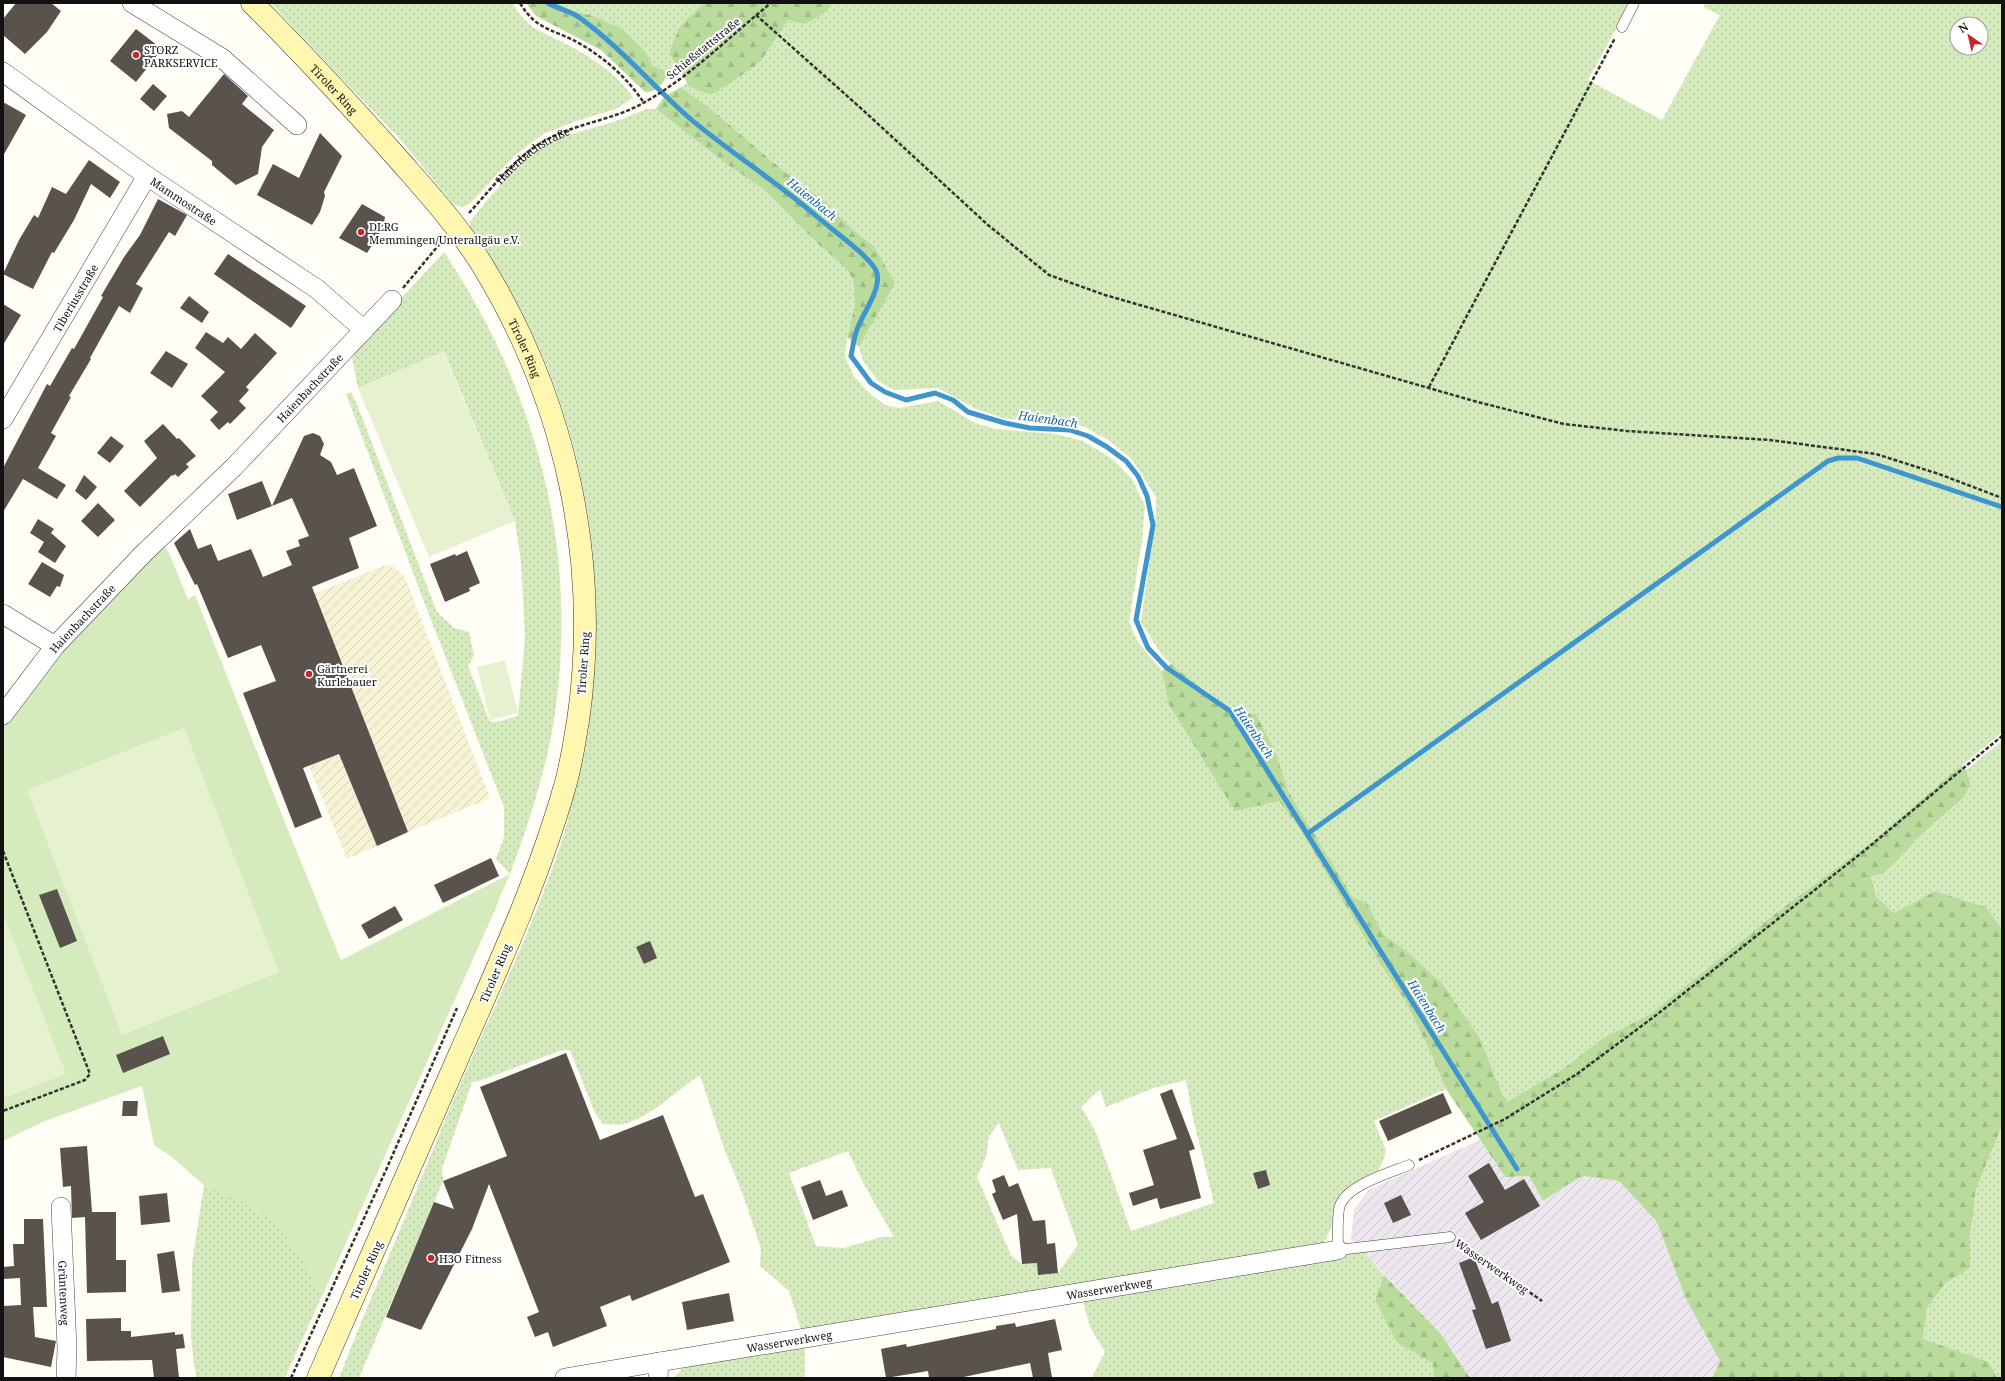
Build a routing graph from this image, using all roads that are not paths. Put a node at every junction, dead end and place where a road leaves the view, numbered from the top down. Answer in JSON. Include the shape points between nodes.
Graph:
{"nodes":[{"id":1,"x":132,"y":3,"type":"edge"},
{"id":2,"x":252,"y":3,"type":"edge"},
{"id":3,"x":1634,"y":3,"type":"edge"},
{"id":4,"x":1622,"y":27,"type":"road end"},
{"id":5,"x":3,"y":72,"type":"edge"},
{"id":6,"x":297,"y":125,"type":"dead end"},
{"id":7,"x":147,"y":176,"type":"junction"},
{"id":8,"x":392,"y":300,"type":"road end"},
{"id":9,"x":364,"y":330,"type":"junction"},
{"id":10,"x":3,"y":419,"type":"edge"},
{"id":11,"x":3,"y":614,"type":"edge"},
{"id":12,"x":55,"y":646,"type":"junction"},
{"id":13,"x":3,"y":715,"type":"edge"},
{"id":14,"x":1409,"y":1165,"type":"road end"},
{"id":15,"x":61,"y":1207,"type":"dead end"},
{"id":16,"x":1450,"y":1237,"type":"road end"},
{"id":17,"x":1338,"y":1250,"type":"junction"},
{"id":18,"x":658,"y":1370,"type":"edge"},
{"id":19,"x":321,"y":1374,"type":"edge"},
{"id":20,"x":66,"y":1378,"type":"edge"},
{"id":21,"x":565,"y":1378,"type":"edge"}],
"edges":[{"from":1,"to":6,"type":"street","via":[[222,58]]},
{"from":2,"to":19,"type":"main road","name":"Tiroler Ring","via":[[376,134],[450,234],[480,262],[506,308],[543,389],[573,494],[579,529],[585,620],[584,678],[566,785],[524,906]]},
{"from":3,"to":4,"type":"lane"},
{"from":5,"to":7,"type":"street","name":"Mammostraße"},
{"from":7,"to":9,"type":"street","name":"Mammostraße","via":[[316,289]]},
{"from":7,"to":10,"type":"street","name":"Tiberiusstraße"},
{"from":8,"to":9,"type":"street","name":"Haienbachstraße"},
{"from":9,"to":12,"type":"street","name":"Haienbachstraße","via":[[234,467],[143,554]]},
{"from":11,"to":12,"type":"street"},
{"from":12,"to":13,"type":"street","name":"Haienbachstraße"},
{"from":14,"to":17,"type":"lane","via":[[1354,1188],[1345,1197],[1339,1209]]},
{"from":15,"to":20,"type":"street","name":"Grüntenweg","via":[[67,1340]]},
{"from":16,"to":17,"type":"lane","name":"Wasserwerkweg"},
{"from":17,"to":18,"type":"street","name":"Wasserwerkweg"},
{"from":18,"to":21,"type":"street","name":"Wasserwerkweg"}]}
